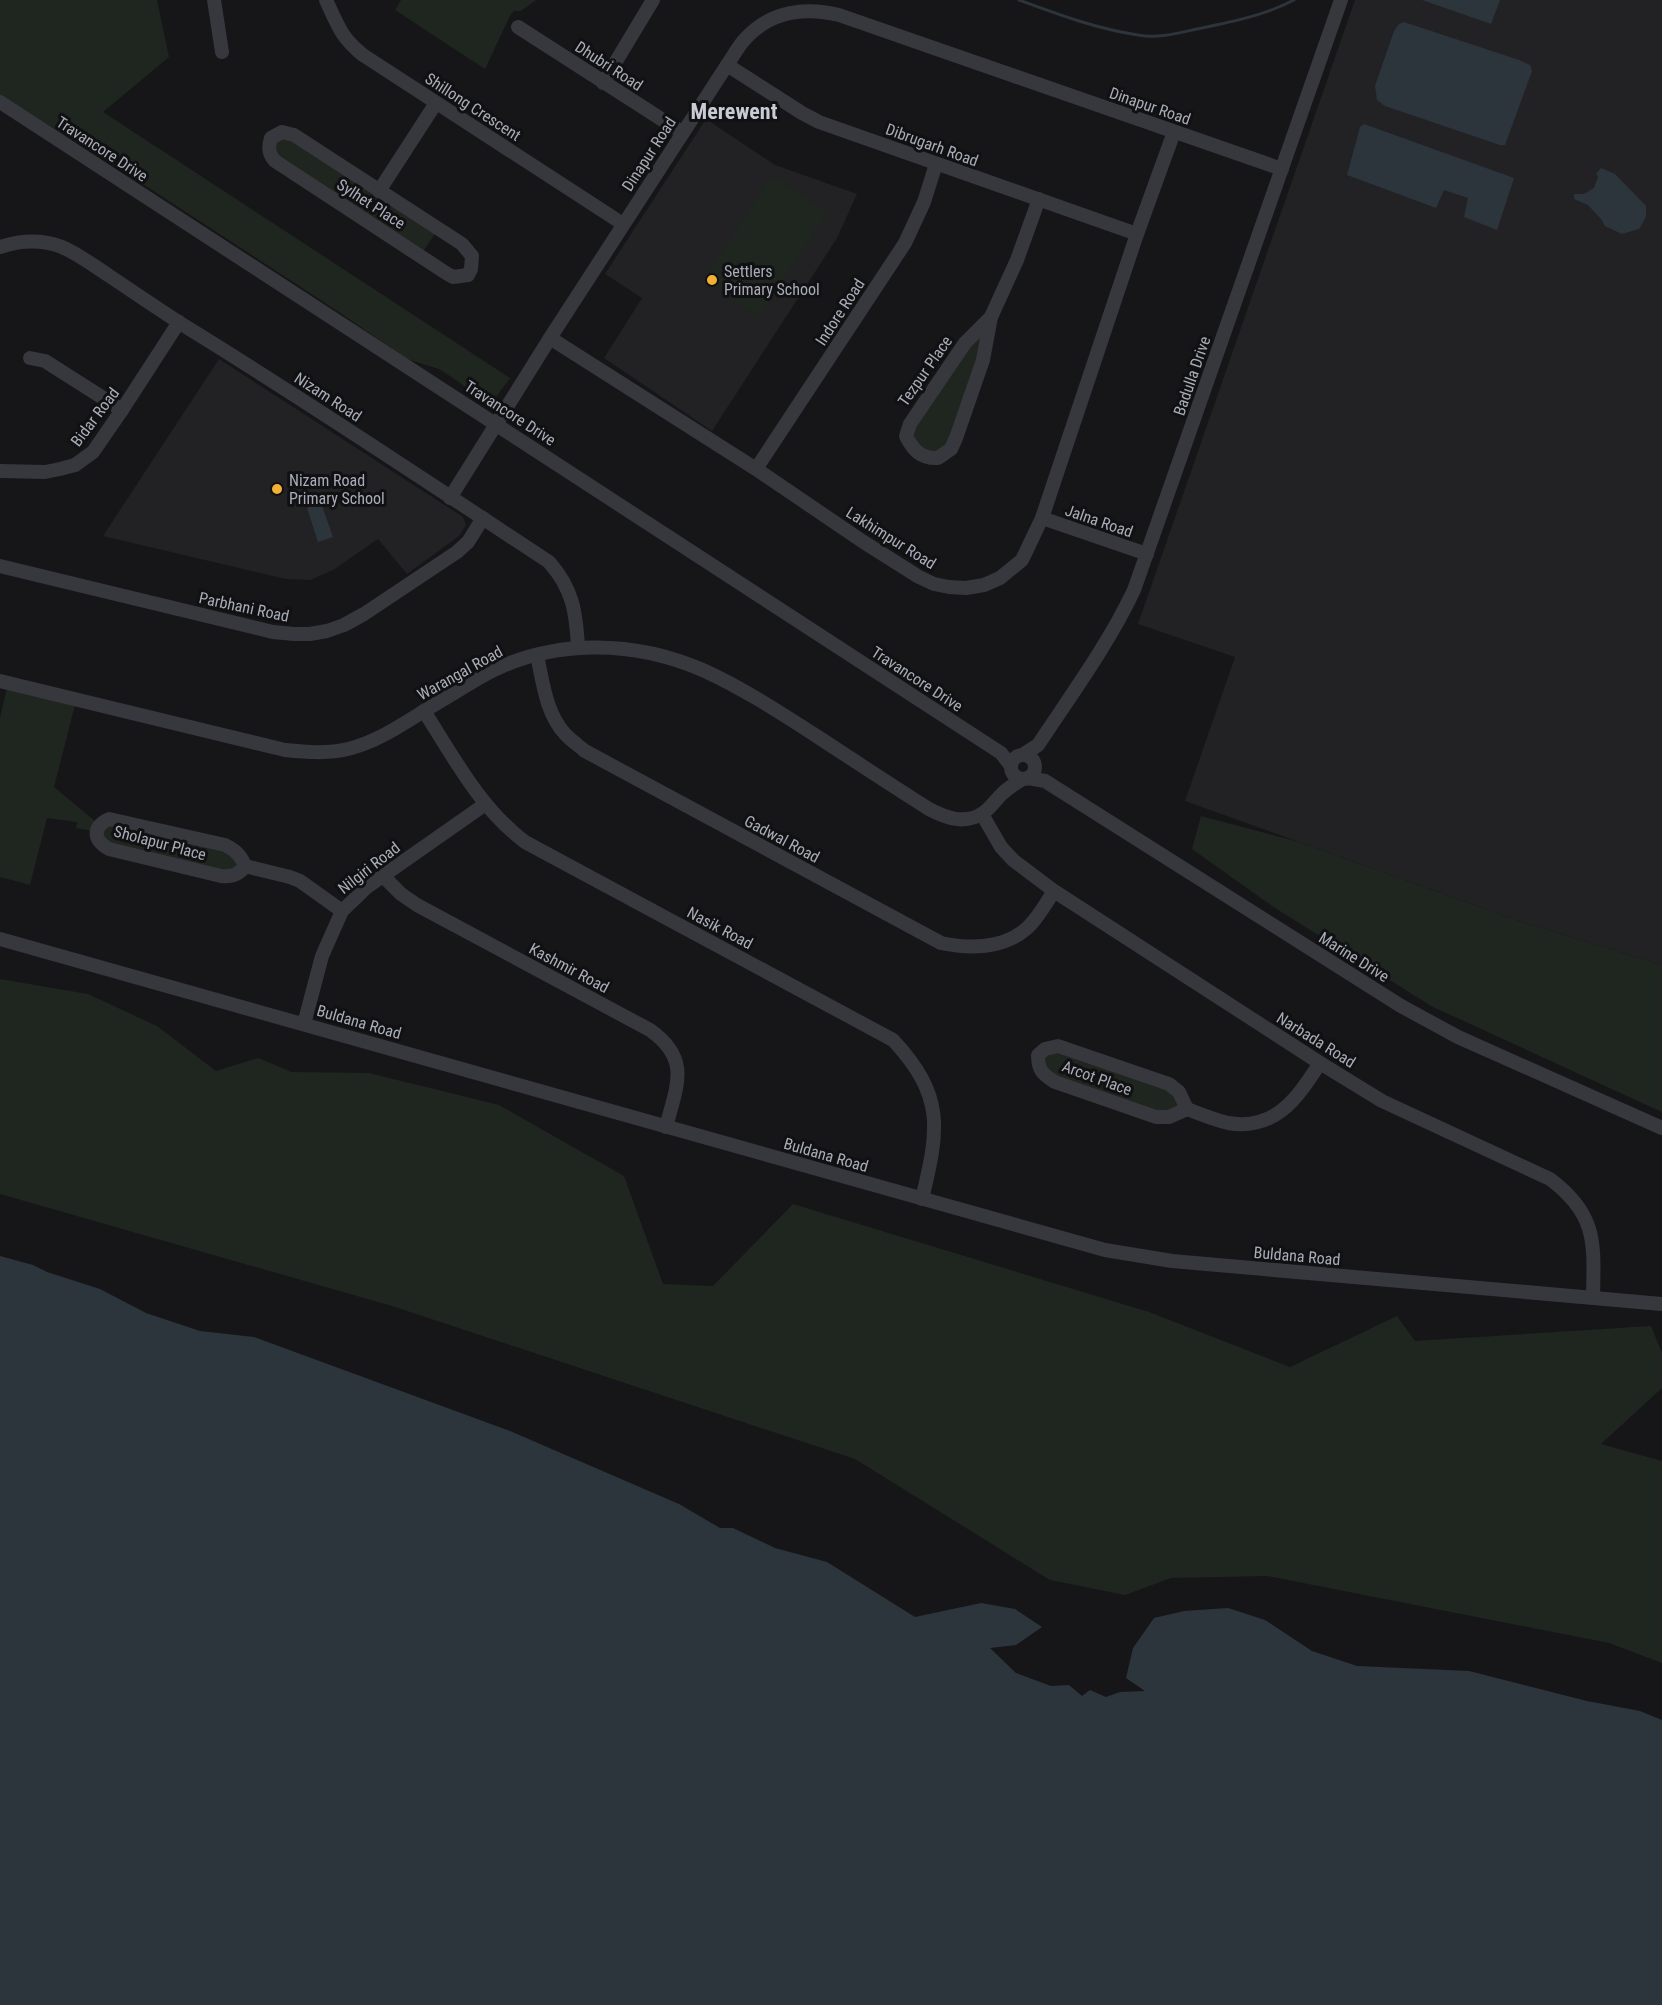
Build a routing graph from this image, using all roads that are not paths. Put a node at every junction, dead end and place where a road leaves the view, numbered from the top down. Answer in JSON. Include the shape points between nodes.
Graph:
{"nodes":[{"id":1,"x":326,"y":0,"type":"edge"},
{"id":2,"x":653,"y":0,"type":"edge"},
{"id":3,"x":1341,"y":0,"type":"edge"},
{"id":4,"x":217,"y":1,"type":"edge"},
{"id":5,"x":788,"y":6,"type":"edge"},
{"id":6,"x":518,"y":27,"type":"dead end"},
{"id":7,"x":222,"y":52,"type":"dead end"},
{"id":8,"x":727,"y":66,"type":"junction"},
{"id":9,"x":603,"y":82,"type":"junction"},
{"id":10,"x":0,"y":102,"type":"edge"},
{"id":11,"x":435,"y":103,"type":"junction"},
{"id":12,"x":1174,"y":132,"type":"junction"},
{"id":13,"x":683,"y":133,"type":"junction"},
{"id":14,"x":936,"y":164,"type":"junction"},
{"id":15,"x":1282,"y":169,"type":"junction"},
{"id":16,"x":379,"y":191,"type":"junction"},
{"id":17,"x":1039,"y":199,"type":"junction"},
{"id":18,"x":623,"y":224,"type":"junction"},
{"id":19,"x":1137,"y":234,"type":"junction"},
{"id":20,"x":0,"y":247,"type":"edge"},
{"id":21,"x":991,"y":317,"type":"junction"},
{"id":22,"x":179,"y":322,"type":"junction"},
{"id":23,"x":550,"y":338,"type":"junction"},
{"id":24,"x":30,"y":358,"type":"dead end"},
{"id":25,"x":122,"y":410,"type":"junction"},
{"id":26,"x":496,"y":424,"type":"junction"},
{"id":27,"x":756,"y":469,"type":"junction"},
{"id":28,"x":0,"y":471,"type":"edge"},
{"id":29,"x":450,"y":498,"type":"junction"},
{"id":30,"x":483,"y":518,"type":"junction"},
{"id":31,"x":1041,"y":518,"type":"junction"},
{"id":32,"x":1147,"y":555,"type":"junction"},
{"id":33,"x":0,"y":566,"type":"edge"},
{"id":34,"x":579,"y":647,"type":"junction"},
{"id":35,"x":537,"y":655,"type":"junction"},
{"id":36,"x":0,"y":681,"type":"edge"},
{"id":37,"x":424,"y":711,"type":"junction"},
{"id":38,"x":1023,"y":767,"type":"junction"},
{"id":39,"x":484,"y":805,"type":"junction"},
{"id":40,"x":982,"y":814,"type":"junction"},
{"id":41,"x":244,"y":866,"type":"junction"},
{"id":42,"x":382,"y":876,"type":"junction"},
{"id":43,"x":1054,"y":891,"type":"junction"},
{"id":44,"x":342,"y":911,"type":"junction"},
{"id":45,"x":0,"y":939,"type":"edge"},
{"id":46,"x":304,"y":1024,"type":"junction"},
{"id":47,"x":1320,"y":1063,"type":"junction"},
{"id":48,"x":1187,"y":1109,"type":"junction"},
{"id":49,"x":666,"y":1127,"type":"junction"},
{"id":50,"x":1662,"y":1128,"type":"edge"},
{"id":51,"x":922,"y":1199,"type":"junction"},
{"id":52,"x":1593,"y":1298,"type":"junction"},
{"id":53,"x":1662,"y":1304,"type":"edge"}],
"edges":[{"from":1,"to":11,"type":"street","name":"Shillong Crescent","via":[[349,44]]},
{"from":2,"to":9,"type":"street"},
{"from":3,"to":15,"type":"street","name":"Badulla Drive"},
{"from":4,"to":7,"type":"street"},
{"from":5,"to":8,"type":"street","name":"Dinapur Road","via":[[745,38]]},
{"from":5,"to":12,"type":"street","name":"Dinapur Road","via":[[839,15]]},
{"from":6,"to":9,"type":"street","name":"Dhubri Road"},
{"from":8,"to":13,"type":"street","name":"Dinapur Road"},
{"from":8,"to":14,"type":"street","name":"Dibrugarh Road","via":[[819,122]]},
{"from":9,"to":13,"type":"street","name":"Dhubri Road"},
{"from":10,"to":26,"type":"street","name":"Travancore Drive"},
{"from":11,"to":16,"type":"street","name":"Sylhet Place"},
{"from":11,"to":18,"type":"street","name":"Shillong Crescent"},
{"from":12,"to":15,"type":"street","name":"Dinapur Road"},
{"from":12,"to":19,"type":"street","name":"Lakhimpur Road"},
{"from":13,"to":18,"type":"street","name":"Dinapur Road"},
{"from":14,"to":17,"type":"street","name":"Dibrugarh Road"},
{"from":14,"to":27,"type":"street","name":"Indore Road","via":[[905,243]]},
{"from":15,"to":32,"type":"street","name":"Badulla Drive"},
{"from":16,"to":16,"type":"street","name":"Sylhet Place","via":[[294,135],[282,132],[271,138],[269,150],[275,161],[446,273],[453,277],[468,275],[472,256],[462,244]]},
{"from":17,"to":19,"type":"street","name":"Dibrugarh Road"},
{"from":17,"to":21,"type":"street","name":"Tezpur Place"},
{"from":18,"to":23,"type":"street","name":"Dinapur Road"},
{"from":19,"to":31,"type":"street","name":"Lakhimpur Road"},
{"from":20,"to":22,"type":"street","name":"Nizam Road","via":[[44,241],[63,247]]},
{"from":21,"to":21,"type":"street","name":"Tezpur Place","via":[[983,360],[951,449],[938,458],[919,455],[906,436],[910,424],[965,343]]},
{"from":22,"to":25,"type":"street","name":"Bidar Road"},
{"from":22,"to":29,"type":"street","name":"Nizam Road"},
{"from":23,"to":26,"type":"street","name":"Dinapur Road"},
{"from":23,"to":27,"type":"street","name":"Lakhimpur Road"},
{"from":24,"to":25,"type":"street","via":[[45,361]]},
{"from":25,"to":28,"type":"street","name":"Bidar Road","via":[[93,452],[75,465],[45,472]]},
{"from":26,"to":29,"type":"street","name":"Dinapur Road"},
{"from":26,"to":38,"type":"street","name":"Travancore Drive"},
{"from":27,"to":31,"type":"street","name":"Lakhimpur Road","via":[[919,578],[950,588],[984,585],[1005,574],[1022,560]]},
{"from":29,"to":30,"type":"street","name":"Nizam Road"},
{"from":30,"to":33,"type":"street","name":"Parbhani Road","via":[[468,542],[438,565],[364,614],[327,631],[310,634],[273,632]]},
{"from":30,"to":34,"type":"street","name":"Nizam Road","via":[[549,562],[562,576],[574,607]]},
{"from":31,"to":32,"type":"street","name":"Jalna Road"},
{"from":32,"to":38,"type":"street","name":"Badulla Drive","via":[[1122,616]]},
{"from":34,"to":35,"type":"street","name":"Warangal Road"},
{"from":34,"to":40,"type":"street","name":"Warangal Road","via":[[638,650],[686,663],[765,703],[929,809],[955,820]]},
{"from":35,"to":37,"type":"street","name":"Warangal Road","via":[[494,669]]},
{"from":35,"to":43,"type":"street","name":"Gadwal Road","via":[[553,718],[585,751],[941,943],[975,947],[1007,940],[1027,929]]},
{"from":36,"to":37,"type":"street","name":"Warangal Road","via":[[275,748],[307,752],[348,749],[368,742]]},
{"from":37,"to":39,"type":"street","name":"Nasik Road"},
{"from":38,"to":40,"type":"street"},
{"from":38,"to":50,"type":"street","name":"Marine Drive","via":[[1401,1006],[1458,1037]]},
{"from":39,"to":42,"type":"street","name":"Nilgiri Road"},
{"from":39,"to":51,"type":"street","name":"Nasik Road","via":[[538,850],[892,1040],[921,1074],[934,1114],[935,1142]]},
{"from":40,"to":43,"type":"street","name":"Narbada Road","via":[[1007,854]]},
{"from":41,"to":41,"type":"street","name":"Sholapur Place","via":[[234,849],[225,845],[109,819],[100,823],[96,831],[101,845],[109,849],[199,871],[228,876],[241,872]]},
{"from":41,"to":44,"type":"street","via":[[300,881]]},
{"from":42,"to":44,"type":"street","name":"Nilgiri Road"},
{"from":42,"to":49,"type":"street","name":"Kashmir Road","via":[[417,906],[663,1040],[671,1050],[678,1073]]},
{"from":43,"to":47,"type":"street","name":"Narbada Road"},
{"from":44,"to":46,"type":"street","name":"Nilgiri Road","via":[[322,956]]},
{"from":45,"to":46,"type":"street","name":"Buldana Road"},
{"from":46,"to":49,"type":"street","name":"Buldana Road"},
{"from":47,"to":48,"type":"street","via":[[1290,1105],[1268,1119],[1242,1124]]},
{"from":47,"to":52,"type":"street","name":"Narbada Road","via":[[1382,1101],[1550,1179],[1567,1191],[1589,1226],[1594,1249]]},
{"from":48,"to":48,"type":"street","name":"Arcot Place","via":[[1179,1092],[1169,1084],[1058,1046],[1038,1055],[1043,1074],[1055,1082],[1156,1117],[1169,1117]]},
{"from":49,"to":51,"type":"street","name":"Buldana Road"},
{"from":51,"to":52,"type":"street","name":"Buldana Road","via":[[1105,1250],[1172,1261]]},
{"from":52,"to":53,"type":"street","name":"Buldana Road"}]}
